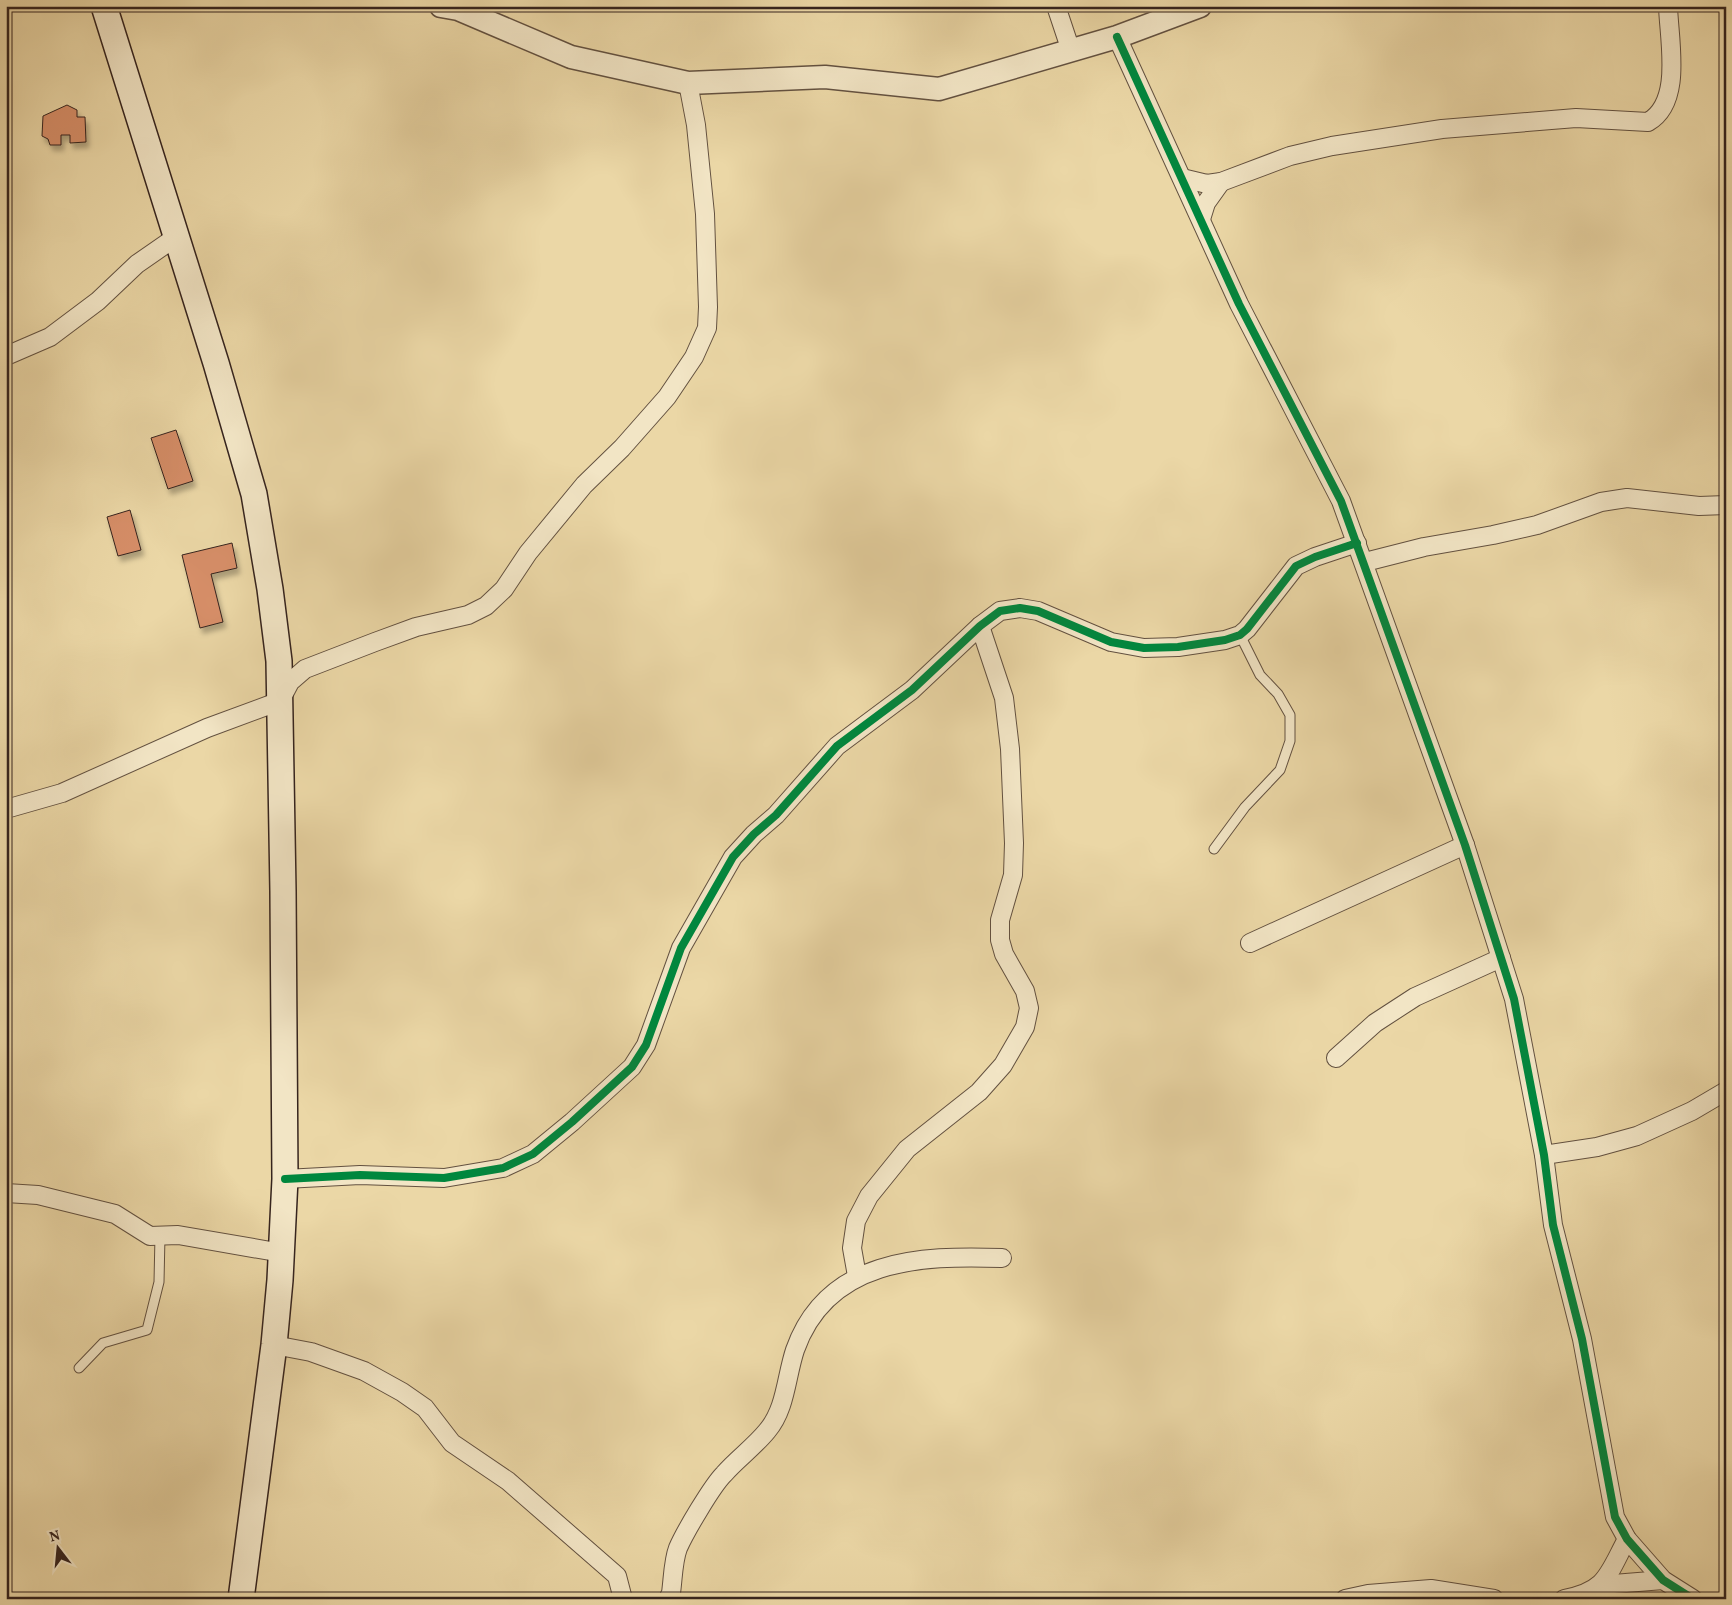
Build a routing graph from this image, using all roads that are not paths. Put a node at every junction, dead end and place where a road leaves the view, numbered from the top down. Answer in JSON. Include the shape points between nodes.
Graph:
{"nodes":[{"id":1,"x":441,"y":6,"type":"edge"},
{"id":2,"x":1056,"y":6,"type":"edge"},
{"id":3,"x":1200,"y":6,"type":"edge"},
{"id":4,"x":1668,"y":6,"type":"edge"},
{"id":5,"x":105,"y":8,"type":"edge"},
{"id":6,"x":1117,"y":37,"type":"junction"},
{"id":7,"x":1071,"y":51,"type":"junction"},
{"id":8,"x":688,"y":83,"type":"junction"},
{"id":9,"x":1182,"y":178,"type":"junction"},
{"id":10,"x":1221,"y":182,"type":"junction"},
{"id":11,"x":1201,"y":219,"type":"junction"},
{"id":12,"x":176,"y":237,"type":"junction"},
{"id":13,"x":6,"y":356,"type":"edge"},
{"id":14,"x":1726,"y":505,"type":"edge"},
{"id":15,"x":1357,"y":543,"type":"junction"},
{"id":16,"x":1365,"y":562,"type":"junction"},
{"id":17,"x":980,"y":626,"type":"junction"},
{"id":18,"x":1240,"y":635,"type":"junction"},
{"id":19,"x":280,"y":701,"type":"junction"},
{"id":20,"x":6,"y":809,"type":"edge"},
{"id":21,"x":1465,"y":845,"type":"junction"},
{"id":22,"x":1214,"y":849,"type":"dead end"},
{"id":23,"x":1250,"y":943,"type":"dead end"},
{"id":24,"x":1501,"y":958,"type":"junction"},
{"id":25,"x":1336,"y":1058,"type":"dead end"},
{"id":26,"x":1726,"y":1091,"type":"edge"},
{"id":27,"x":1544,"y":1155,"type":"junction"},
{"id":28,"x":284,"y":1179,"type":"junction"},
{"id":29,"x":6,"y":1194,"type":"edge"},
{"id":30,"x":160,"y":1236,"type":"junction"},
{"id":31,"x":282,"y":1253,"type":"junction"},
{"id":32,"x":1002,"y":1258,"type":"dead end"},
{"id":33,"x":857,"y":1276,"type":"junction"},
{"id":34,"x":274,"y":1346,"type":"junction"},
{"id":35,"x":79,"y":1368,"type":"dead end"},
{"id":36,"x":1627,"y":1539,"type":"junction"},
{"id":37,"x":1663,"y":1580,"type":"junction"},
{"id":38,"x":1601,"y":1585,"type":"junction"},
{"id":39,"x":241,"y":1599,"type":"edge"},
{"id":40,"x":623,"y":1599,"type":"edge"},
{"id":41,"x":668,"y":1599,"type":"edge"},
{"id":42,"x":1345,"y":1599,"type":"edge"},
{"id":43,"x":1494,"y":1599,"type":"edge"},
{"id":44,"x":1564,"y":1599,"type":"edge"},
{"id":45,"x":1693,"y":1599,"type":"edge"}],
"edges":[{"from":1,"to":8,"type":"street","via":[[458,9],[571,57]]},
{"from":2,"to":7,"type":"street"},
{"from":3,"to":6,"type":"street"},
{"from":4,"to":10,"type":"street","via":[[1671,84],[1664,107],[1648,122],[1576,118],[1442,129],[1332,146],[1290,156]]},
{"from":5,"to":12,"type":"main road"},
{"from":6,"to":7,"type":"street"},
{"from":6,"to":9,"type":"street"},
{"from":7,"to":8,"type":"street","via":[[939,89],[825,77]]},
{"from":8,"to":19,"type":"street","via":[[696,125],[705,214],[708,307],[707,328],[694,357],[667,397],[584,485],[528,553],[504,589],[486,606],[468,615],[416,627],[305,669],[290,682]]},
{"from":9,"to":10,"type":"street","via":[[1207,184]]},
{"from":9,"to":11,"type":"street"},
{"from":10,"to":11,"type":"street","via":[[1206,204]]},
{"from":11,"to":15,"type":"street","via":[[1240,304],[1341,502]]},
{"from":12,"to":13,"type":"street","via":[[50,337]]},
{"from":12,"to":19,"type":"main road","via":[[254,494],[270,589],[279,661]]},
{"from":14,"to":16,"type":"street","via":[[1699,506],[1627,498],[1601,502],[1538,525]]},
{"from":15,"to":16,"type":"street"},
{"from":15,"to":18,"type":"street","via":[[1296,566]]},
{"from":16,"to":21,"type":"street"},
{"from":17,"to":18,"type":"street","via":[[1000,612],[1020,608],[1038,612],[1111,642],[1144,648],[1178,647]]},
{"from":17,"to":28,"type":"street","via":[[912,690],[837,746],[734,857],[682,948],[646,1046],[632,1067],[532,1154],[503,1168],[444,1178],[360,1175]]},
{"from":17,"to":33,"type":"street","via":[[1004,698],[1010,749],[1013,875],[1000,920],[1000,940],[1004,954],[1025,991],[1029,1008],[1025,1027],[1003,1064],[979,1092],[907,1148],[869,1196],[856,1220],[852,1248]]},
{"from":18,"to":22,"type":"lane","via":[[1260,675],[1278,694],[1290,716],[1290,741],[1280,770],[1245,807]]},
{"from":19,"to":20,"type":"street","via":[[207,728],[62,793]]},
{"from":19,"to":28,"type":"main road"},
{"from":21,"to":23,"type":"street"},
{"from":21,"to":24,"type":"street"},
{"from":24,"to":25,"type":"street","via":[[1415,997],[1375,1022]]},
{"from":24,"to":27,"type":"street","via":[[1514,999]]},
{"from":26,"to":27,"type":"street","via":[[1692,1111],[1637,1136],[1604,1146]]},
{"from":27,"to":36,"type":"street","via":[[1553,1225],[1582,1339],[1615,1517]]},
{"from":28,"to":31,"type":"main road"},
{"from":29,"to":30,"type":"street","via":[[38,1195],[115,1214],[144,1233]]},
{"from":30,"to":31,"type":"street","via":[[178,1235]]},
{"from":30,"to":35,"type":"lane","via":[[159,1282],[147,1330],[103,1343]]},
{"from":31,"to":34,"type":"main road"},
{"from":32,"to":33,"type":"street","via":[[928,1260],[890,1266]]},
{"from":33,"to":41,"type":"street","via":[[830,1294],[814,1313],[795,1349],[775,1419],[767,1432],[722,1475],[678,1549],[672,1592]]},
{"from":34,"to":39,"type":"main road"},
{"from":34,"to":40,"type":"street","via":[[311,1352],[364,1371],[425,1408],[452,1443],[508,1481],[617,1576]]},
{"from":36,"to":37,"type":"street"},
{"from":36,"to":38,"type":"street"},
{"from":37,"to":38,"type":"street"},
{"from":37,"to":45,"type":"street"},
{"from":38,"to":44,"type":"street","via":[[1594,1591]]},
{"from":42,"to":43,"type":"street","via":[[1431,1589]]}]}
